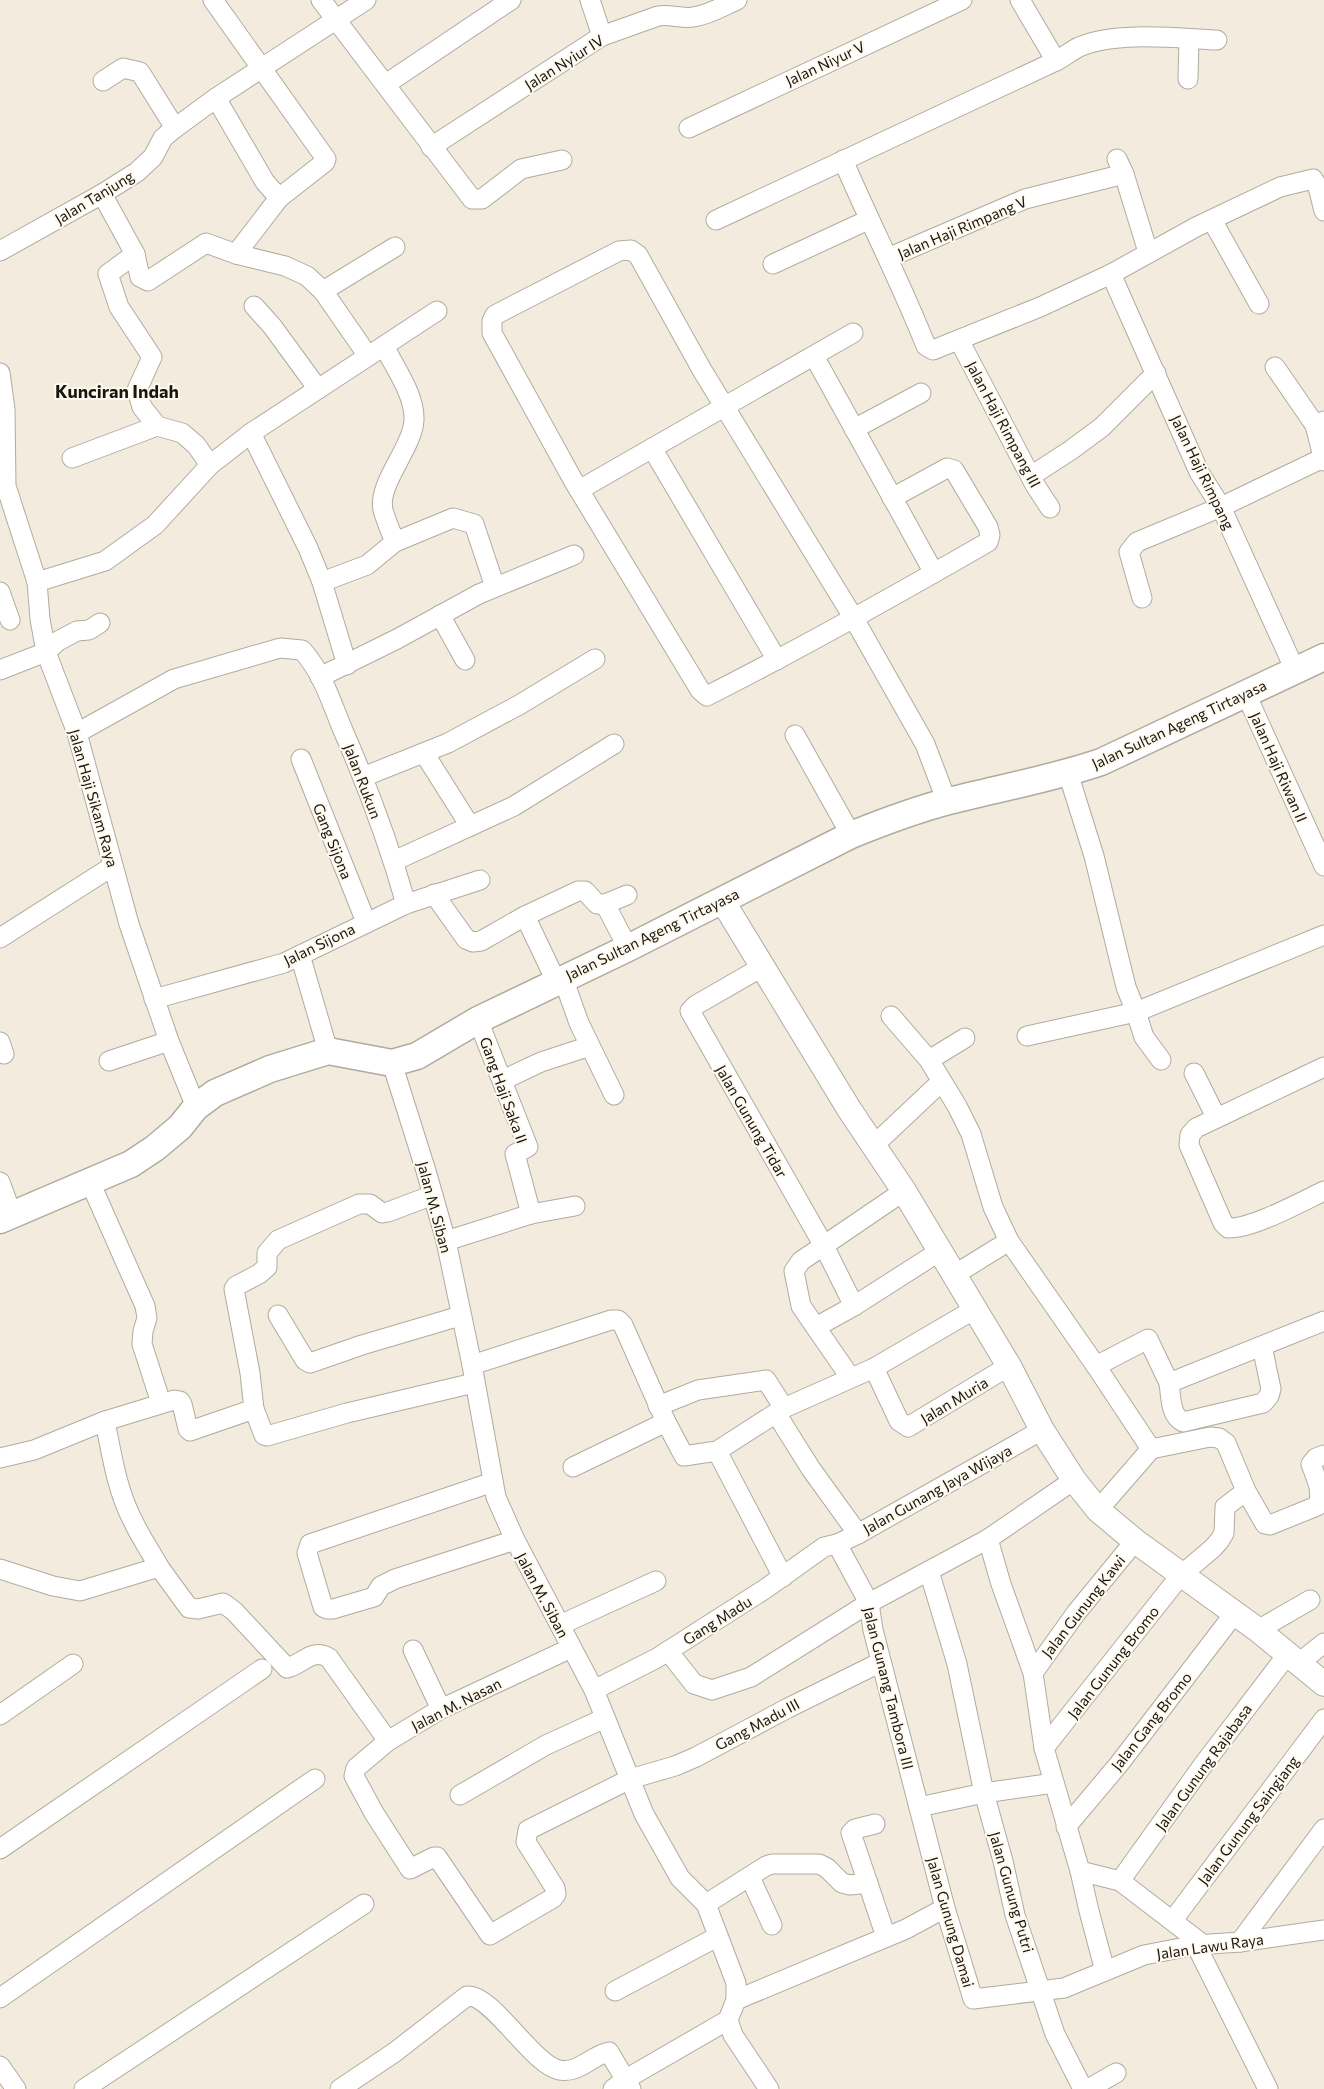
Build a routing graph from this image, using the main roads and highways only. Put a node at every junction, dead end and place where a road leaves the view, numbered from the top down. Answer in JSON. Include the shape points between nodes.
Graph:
{"nodes":[{"id":1,"x":1324,"y":657,"type":"edge"},
{"id":2,"x":6,"y":1218,"type":"edge"}],
"edges":[{"from":1,"to":2,"type":"main road","name":"Jalan Sultan Ageng Tirtayasa","via":[[1118,756],[1068,773],[889,819],[851,835],[478,1020],[417,1056],[392,1063],[328,1051],[270,1069],[216,1092],[180,1127],[131,1164]]}]}
